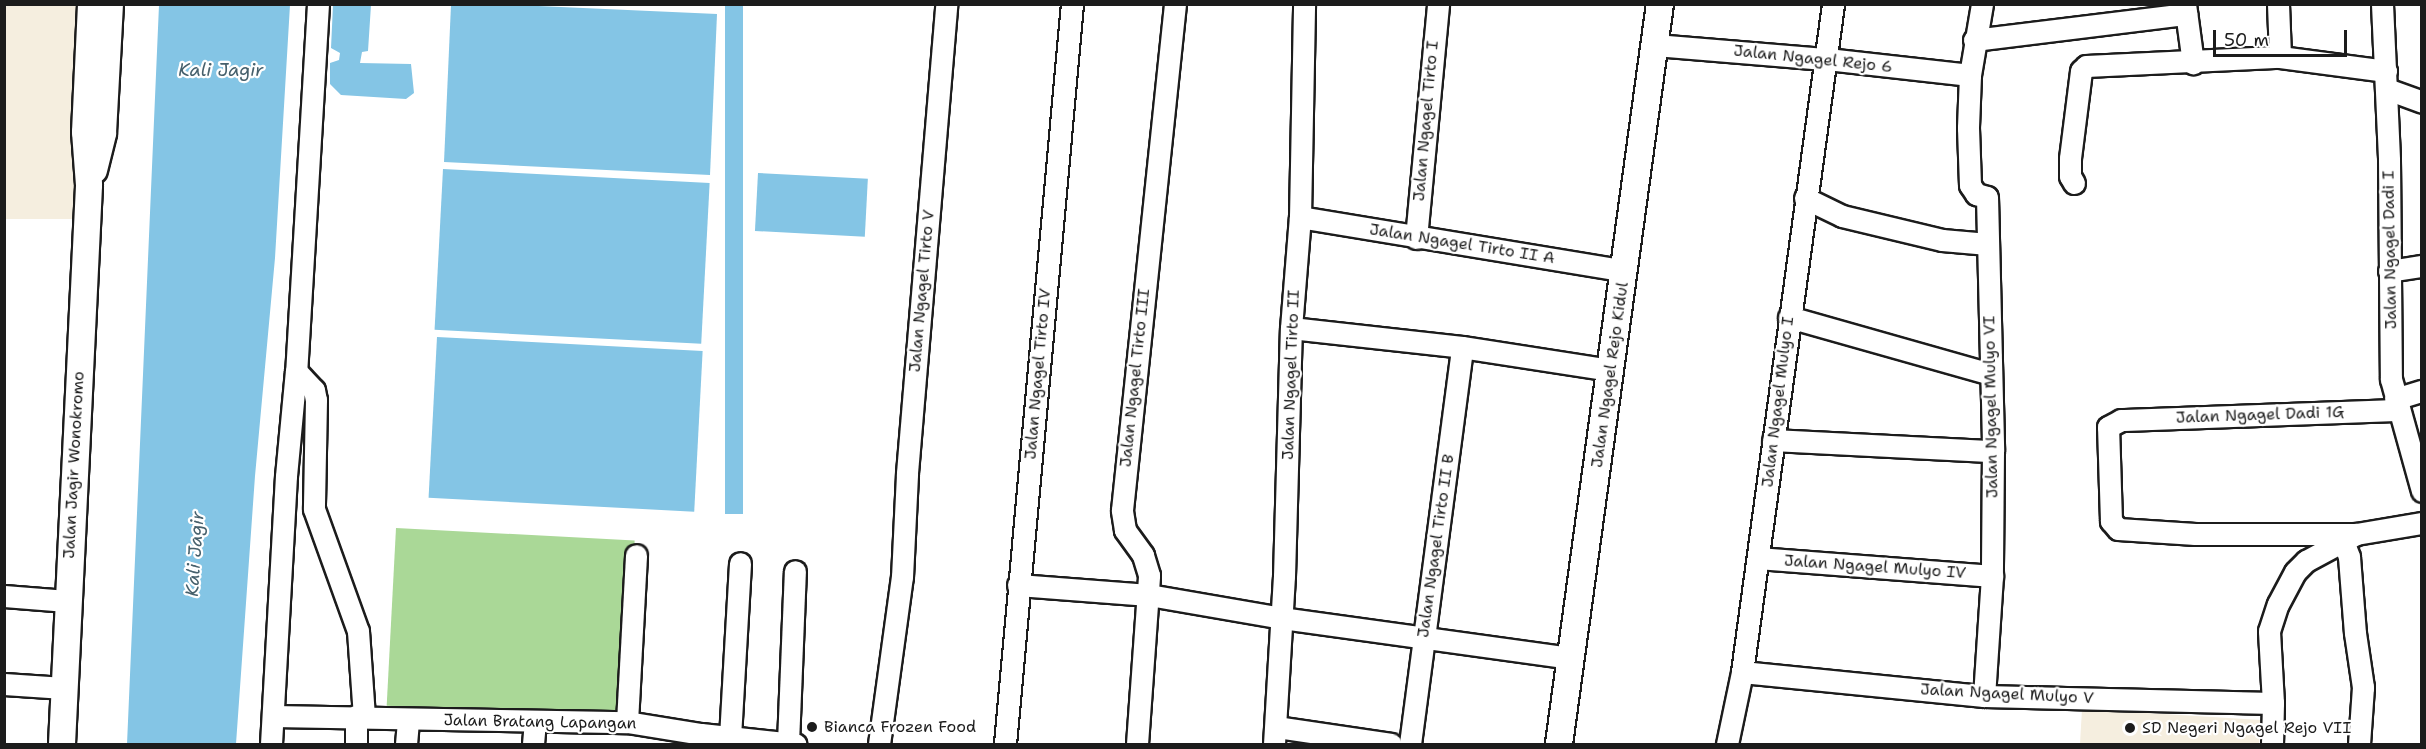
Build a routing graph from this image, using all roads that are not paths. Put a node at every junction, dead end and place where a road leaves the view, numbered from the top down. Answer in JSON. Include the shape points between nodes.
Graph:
{"nodes":[{"id":1,"x":91,"y":4,"type":"edge"},
{"id":2,"x":110,"y":4,"type":"edge"},
{"id":3,"x":318,"y":4,"type":"edge"},
{"id":4,"x":946,"y":4,"type":"edge"},
{"id":5,"x":1072,"y":4,"type":"edge"},
{"id":6,"x":1175,"y":4,"type":"edge"},
{"id":7,"x":1304,"y":4,"type":"edge"},
{"id":8,"x":1438,"y":4,"type":"edge"},
{"id":9,"x":1660,"y":4,"type":"edge"},
{"id":10,"x":1833,"y":4,"type":"edge"},
{"id":11,"x":1982,"y":4,"type":"edge"},
{"id":12,"x":2278,"y":4,"type":"edge"},
{"id":13,"x":2382,"y":4,"type":"edge"},
{"id":14,"x":2186,"y":9,"type":"edge"},
{"id":15,"x":1974,"y":40,"type":"junction"},
{"id":16,"x":1655,"y":45,"type":"junction"},
{"id":17,"x":2280,"y":57,"type":"junction"},
{"id":18,"x":1827,"y":59,"type":"junction"},
{"id":19,"x":2193,"y":63,"type":"junction"},
{"id":20,"x":1970,"y":75,"type":"junction"},
{"id":21,"x":2387,"y":80,"type":"junction"},
{"id":22,"x":2421,"y":102,"type":"edge"},
{"id":23,"x":2074,"y":183,"type":"dead end"},
{"id":24,"x":89,"y":185,"type":"junction"},
{"id":25,"x":1805,"y":198,"type":"junction"},
{"id":26,"x":1300,"y":217,"type":"junction"},
{"id":27,"x":1416,"y":238,"type":"junction"},
{"id":28,"x":1988,"y":244,"type":"junction"},
{"id":29,"x":2421,"y":266,"type":"edge"},
{"id":30,"x":1625,"y":271,"type":"junction"},
{"id":31,"x":2389,"y":271,"type":"junction"},
{"id":32,"x":1789,"y":318,"type":"junction"},
{"id":33,"x":1291,"y":328,"type":"junction"},
{"id":34,"x":1462,"y":347,"type":"junction"},
{"id":35,"x":1611,"y":370,"type":"junction"},
{"id":36,"x":296,"y":371,"type":"junction"},
{"id":37,"x":1990,"y":374,"type":"junction"},
{"id":38,"x":2421,"y":391,"type":"edge"},
{"id":39,"x":2397,"y":405,"type":"junction"},
{"id":40,"x":1773,"y":440,"type":"junction"},
{"id":41,"x":1993,"y":451,"type":"junction"},
{"id":42,"x":2421,"y":491,"type":"edge"},
{"id":43,"x":2421,"y":523,"type":"edge"},
{"id":44,"x":2350,"y":537,"type":"junction"},
{"id":45,"x":636,"y":555,"type":"dead end"},
{"id":46,"x":1758,"y":558,"type":"junction"},
{"id":47,"x":740,"y":563,"type":"dead end"},
{"id":48,"x":795,"y":571,"type":"dead end"},
{"id":49,"x":1992,"y":576,"type":"junction"},
{"id":50,"x":1018,"y":585,"type":"junction"},
{"id":51,"x":1149,"y":595,"type":"junction"},
{"id":52,"x":4,"y":596,"type":"edge"},
{"id":53,"x":67,"y":601,"type":"junction"},
{"id":54,"x":1282,"y":618,"type":"junction"},
{"id":55,"x":1424,"y":636,"type":"junction"},
{"id":56,"x":1570,"y":658,"type":"junction"},
{"id":57,"x":1742,"y":672,"type":"junction"},
{"id":58,"x":4,"y":684,"type":"edge"},
{"id":59,"x":64,"y":688,"type":"junction"},
{"id":60,"x":1984,"y":696,"type":"junction"},
{"id":61,"x":2273,"y":703,"type":"junction"},
{"id":62,"x":273,"y":716,"type":"junction"},
{"id":63,"x":360,"y":716,"type":"junction"},
{"id":64,"x":408,"y":719,"type":"junction"},
{"id":65,"x":535,"y":721,"type":"junction"},
{"id":66,"x":627,"y":722,"type":"junction"},
{"id":67,"x":1275,"y":736,"type":"edge"},
{"id":68,"x":730,"y":737,"type":"junction"},
{"id":69,"x":62,"y":744,"type":"edge"},
{"id":70,"x":271,"y":744,"type":"edge"},
{"id":71,"x":356,"y":744,"type":"edge"},
{"id":72,"x":406,"y":744,"type":"edge"},
{"id":73,"x":533,"y":744,"type":"edge"},
{"id":74,"x":791,"y":744,"type":"edge"},
{"id":75,"x":879,"y":744,"type":"edge"},
{"id":76,"x":1005,"y":744,"type":"edge"},
{"id":77,"x":1137,"y":744,"type":"edge"},
{"id":78,"x":1391,"y":744,"type":"edge"},
{"id":79,"x":1410,"y":744,"type":"edge"},
{"id":80,"x":1559,"y":744,"type":"edge"},
{"id":81,"x":1727,"y":744,"type":"edge"},
{"id":82,"x":2272,"y":744,"type":"edge"},
{"id":83,"x":2360,"y":744,"type":"edge"}],
"edges":[{"from":1,"to":24,"type":"main road","name":"Jalan Jagir Wonokromo","via":[[85,132]]},
{"from":2,"to":24,"type":"main road","name":"Jalan Jagir Wonokromo","via":[[103,133],[100,156]]},
{"from":3,"to":36,"type":"street"},
{"from":4,"to":75,"type":"street","name":"Jalan Ngagel Tirto V","via":[[902,577]]},
{"from":5,"to":50,"type":"street","name":"Jalan Ngagel Tirto IV"},
{"from":6,"to":51,"type":"street","name":"Jalan Ngagel Tirto III","via":[[1122,510],[1125,530],[1146,563]]},
{"from":7,"to":26,"type":"street","name":"Jalan Ngagel Tirto II"},
{"from":8,"to":27,"type":"street","name":"Jalan Ngagel Tirto I"},
{"from":9,"to":16,"type":"main road","name":"Jalan Ngagel Rejo Kidul"},
{"from":10,"to":18,"type":"street","name":"Jalan Ngagel Mulyo I"},
{"from":11,"to":15,"type":"street"},
{"from":12,"to":17,"type":"street"},
{"from":13,"to":21,"type":"street","name":"Jalan Ngagel Dadi I"},
{"from":14,"to":15,"type":"street"},
{"from":14,"to":19,"type":"street"},
{"from":15,"to":20,"type":"street"},
{"from":16,"to":18,"type":"street","name":"Jalan Ngagel Rejo 6"},
{"from":16,"to":30,"type":"main road","name":"Jalan Ngagel Rejo Kidul"},
{"from":17,"to":19,"type":"street"},
{"from":17,"to":21,"type":"street"},
{"from":18,"to":20,"type":"street","name":"Jalan Ngagel Rejo 6"},
{"from":18,"to":25,"type":"street","name":"Jalan Ngagel Mulyo I"},
{"from":19,"to":23,"type":"street","via":[[2086,66],[2081,71],[2070,158]]},
{"from":20,"to":28,"type":"street","name":"Jalan Ngagel Mulyo VI","via":[[1970,184],[1976,194],[1987,197]]},
{"from":21,"to":22,"type":"street"},
{"from":21,"to":31,"type":"street","name":"Jalan Ngagel Dadi I"},
{"from":24,"to":53,"type":"main road","name":"Jalan Jagir Wonokromo"},
{"from":25,"to":28,"type":"street","via":[[1842,216],[1942,240]]},
{"from":25,"to":32,"type":"street","name":"Jalan Ngagel Mulyo I"},
{"from":26,"to":27,"type":"street","name":"Jalan Ngagel Tirto II A"},
{"from":26,"to":33,"type":"street","name":"Jalan Ngagel Tirto II"},
{"from":27,"to":30,"type":"street","name":"Jalan Ngagel Tirto II A"},
{"from":28,"to":37,"type":"street","name":"Jalan Ngagel Mulyo VI"},
{"from":29,"to":31,"type":"street"},
{"from":30,"to":35,"type":"main road","name":"Jalan Ngagel Rejo Kidul"},
{"from":31,"to":39,"type":"street","name":"Jalan Ngagel Dadi I","via":[[2391,379]]},
{"from":32,"to":37,"type":"street"},
{"from":32,"to":40,"type":"street","name":"Jalan Ngagel Mulyo I"},
{"from":33,"to":34,"type":"street"},
{"from":33,"to":54,"type":"street","name":"Jalan Ngagel Tirto II"},
{"from":34,"to":35,"type":"street"},
{"from":34,"to":55,"type":"street","name":"Jalan Ngagel Tirto II B"},
{"from":35,"to":56,"type":"main road","name":"Jalan Ngagel Rejo Kidul"},
{"from":36,"to":62,"type":"street"},
{"from":36,"to":63,"type":"street","via":[[314,390],[316,400],[314,509],[358,631]]},
{"from":37,"to":41,"type":"street","name":"Jalan Ngagel Mulyo VI"},
{"from":38,"to":39,"type":"street","name":"Jalan Ngagel Dadi 1G"},
{"from":39,"to":42,"type":"street","name":"Jalan Ngagel Dadi I"},
{"from":39,"to":44,"type":"street","name":"Jalan Ngagel Dadi 1G","via":[[2121,420],[2108,427],[2111,521],[2118,529]]},
{"from":40,"to":41,"type":"street"},
{"from":40,"to":46,"type":"street","name":"Jalan Ngagel Mulyo I"},
{"from":41,"to":49,"type":"street","name":"Jalan Ngagel Mulyo VI"},
{"from":43,"to":44,"type":"street"},
{"from":44,"to":61,"type":"street","via":[[2300,566],[2278,604],[2269,631]]},
{"from":44,"to":83,"type":"street","via":[[2355,633],[2363,687]]},
{"from":45,"to":66,"type":"street"},
{"from":46,"to":49,"type":"street","name":"Jalan Ngagel Mulyo IV"},
{"from":46,"to":57,"type":"street","name":"Jalan Ngagel Mulyo I"},
{"from":47,"to":68,"type":"street"},
{"from":48,"to":74,"type":"street"},
{"from":49,"to":60,"type":"street","name":"Jalan Ngagel Mulyo VI"},
{"from":50,"to":51,"type":"street"},
{"from":50,"to":76,"type":"street","name":"Jalan Ngagel Tirto IV"},
{"from":51,"to":54,"type":"street"},
{"from":51,"to":77,"type":"street","name":"Jalan Ngagel Tirto III"},
{"from":52,"to":53,"type":"street"},
{"from":53,"to":59,"type":"main road","name":"Jalan Jagir Wonokromo"},
{"from":54,"to":55,"type":"street"},
{"from":54,"to":67,"type":"street","name":"Jalan Ngagel Tirto II"},
{"from":55,"to":56,"type":"street"},
{"from":55,"to":79,"type":"street","name":"Jalan Ngagel Tirto II B"},
{"from":56,"to":80,"type":"main road","name":"Jalan Ngagel Rejo Kidul"},
{"from":57,"to":60,"type":"street","name":"Jalan Ngagel Mulyo V"},
{"from":57,"to":81,"type":"street","name":"Jalan Ngagel Mulyo I"},
{"from":58,"to":59,"type":"street"},
{"from":59,"to":69,"type":"main road","name":"Jalan Jagir Wonokromo"},
{"from":60,"to":61,"type":"street","name":"Jalan Ngagel Mulyo V"},
{"from":61,"to":82,"type":"street"},
{"from":62,"to":63,"type":"street","name":"Jalan Bratang Lapangan"},
{"from":62,"to":70,"type":"street"},
{"from":63,"to":64,"type":"street","name":"Jalan Bratang Lapangan"},
{"from":63,"to":71,"type":"street"},
{"from":64,"to":65,"type":"street","name":"Jalan Bratang Lapangan"},
{"from":64,"to":72,"type":"street"},
{"from":65,"to":66,"type":"street","name":"Jalan Bratang Lapangan"},
{"from":65,"to":73,"type":"street"},
{"from":66,"to":68,"type":"street","name":"Jalan Bratang Lapangan"},
{"from":67,"to":78,"type":"street"},
{"from":68,"to":74,"type":"street","name":"Jalan Bratang Lapangan"}]}
